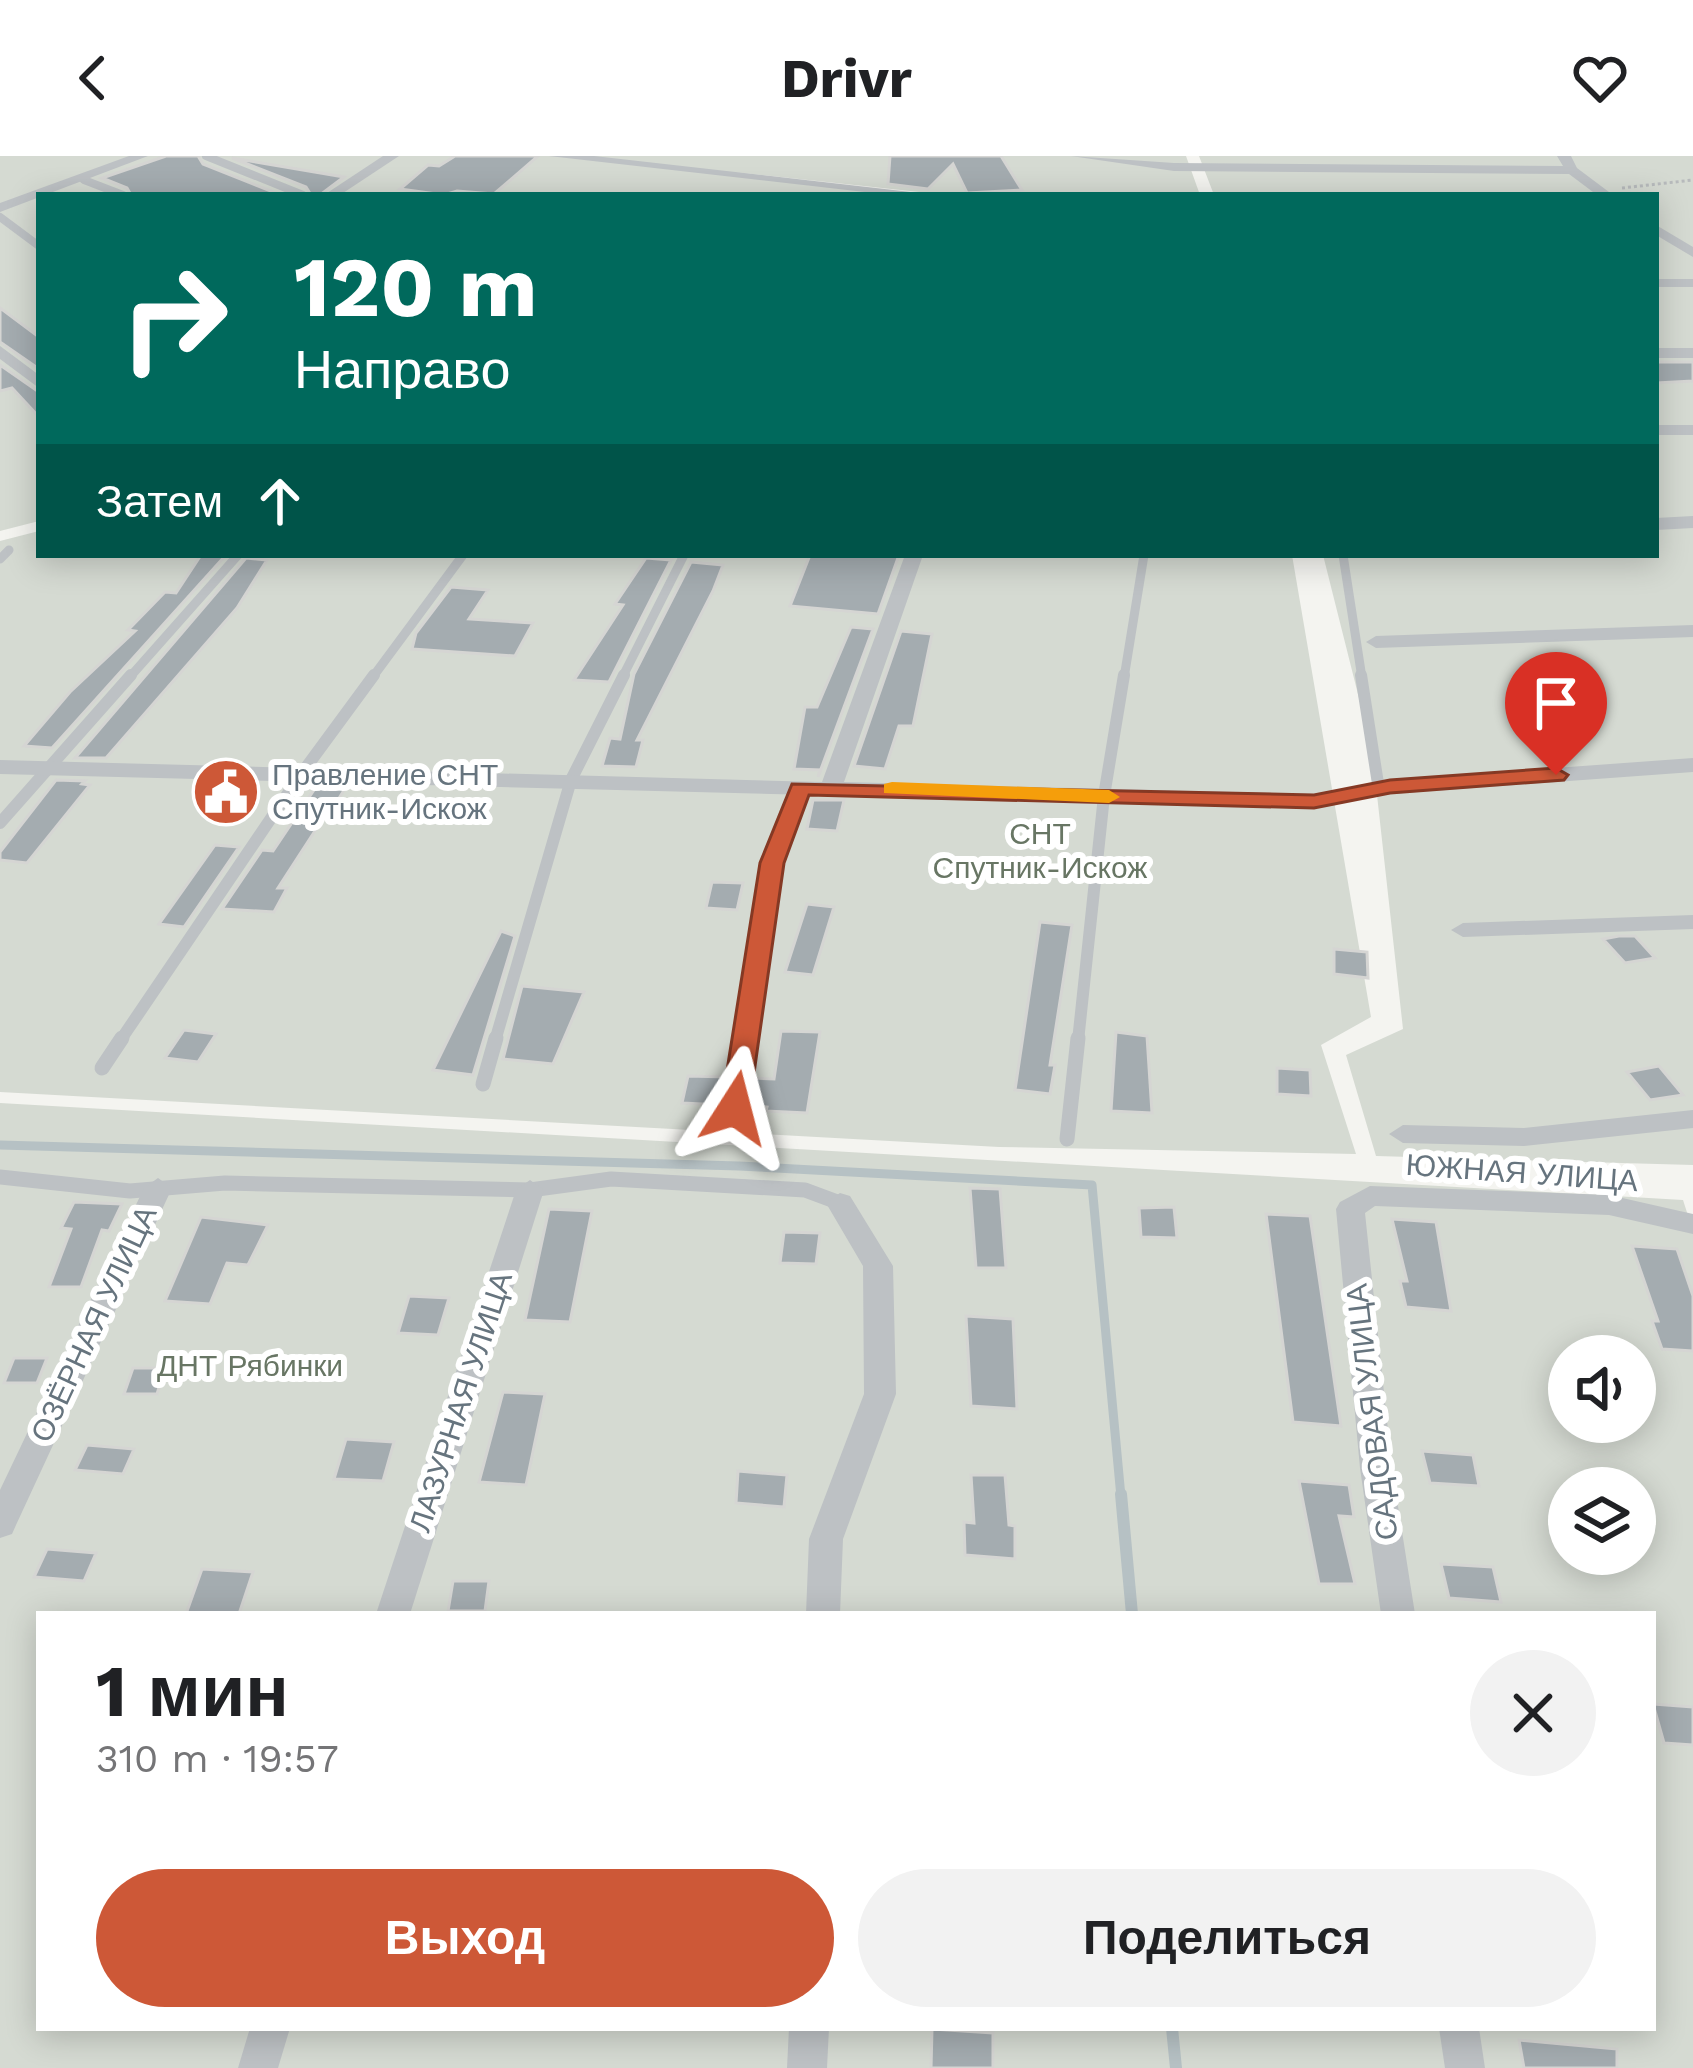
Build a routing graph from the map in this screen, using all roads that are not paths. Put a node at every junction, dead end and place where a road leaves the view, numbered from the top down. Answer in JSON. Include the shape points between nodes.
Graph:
{"nodes":[{"id":1,"x":141,"y":156,"type":"edge"},
{"id":2,"x":206,"y":156,"type":"edge"},
{"id":3,"x":392,"y":156,"type":"edge"},
{"id":4,"x":556,"y":156,"type":"edge"},
{"id":5,"x":1078,"y":156,"type":"edge"},
{"id":6,"x":1240,"y":162,"type":"edge"},
{"id":7,"x":1358,"y":162,"type":"edge"},
{"id":8,"x":1568,"y":163,"type":"edge"},
{"id":9,"x":84,"y":180,"type":"junction"},
{"id":10,"x":53,"y":192,"type":"edge"},
{"id":11,"x":115,"y":192,"type":"edge"},
{"id":12,"x":296,"y":192,"type":"edge"},
{"id":13,"x":337,"y":192,"type":"edge"},
{"id":14,"x":901,"y":192,"type":"edge"},
{"id":15,"x":1602,"y":192,"type":"edge"},
{"id":16,"x":36,"y":199,"type":"edge"},
{"id":17,"x":0,"y":213,"type":"edge"},
{"id":18,"x":1659,"y":231,"type":"edge"},
{"id":19,"x":36,"y":243,"type":"edge"},
{"id":20,"x":1693,"y":253,"type":"edge"},
{"id":21,"x":1659,"y":283,"type":"edge"},
{"id":22,"x":1693,"y":283,"type":"edge"},
{"id":23,"x":0,"y":351,"type":"edge"},
{"id":24,"x":1693,"y":352,"type":"edge"},
{"id":25,"x":1659,"y":353,"type":"edge"},
{"id":26,"x":36,"y":381,"type":"edge"},
{"id":27,"x":1659,"y":430,"type":"edge"},
{"id":28,"x":1693,"y":430,"type":"edge"},
{"id":29,"x":1693,"y":522,"type":"edge"},
{"id":30,"x":1659,"y":524,"type":"edge"},
{"id":31,"x":235,"y":558,"type":"edge"},
{"id":32,"x":461,"y":558,"type":"edge"},
{"id":33,"x":682,"y":558,"type":"edge"},
{"id":34,"x":913,"y":558,"type":"edge"},
{"id":35,"x":1144,"y":558,"type":"edge"},
{"id":36,"x":1343,"y":558,"type":"edge"},
{"id":37,"x":1693,"y":631,"type":"edge"},
{"id":38,"x":1376,"y":643,"type":"dead end"},
{"id":39,"x":1693,"y":765,"type":"edge"},
{"id":40,"x":0,"y":767,"type":"edge"},
{"id":41,"x":46,"y":768,"type":"junction"},
{"id":42,"x":299,"y":777,"type":"junction"},
{"id":43,"x":571,"y":780,"type":"junction"},
{"id":44,"x":832,"y":786,"type":"junction"},
{"id":45,"x":800,"y":788,"type":"junction"},
{"id":46,"x":1385,"y":788,"type":"junction"},
{"id":47,"x":1104,"y":796,"type":"junction"},
{"id":48,"x":0,"y":823,"type":"edge"},
{"id":49,"x":1693,"y":922,"type":"edge"},
{"id":50,"x":1463,"y":930,"type":"dead end"},
{"id":51,"x":102,"y":1069,"type":"dead end"},
{"id":52,"x":483,"y":1084,"type":"dead end"},
{"id":53,"x":1693,"y":1119,"type":"edge"},
{"id":54,"x":1403,"y":1135,"type":"dead end"},
{"id":55,"x":757,"y":1137,"type":"dead end"},
{"id":56,"x":1067,"y":1139,"type":"dead end"},
{"id":57,"x":0,"y":1177,"type":"edge"},
{"id":58,"x":158,"y":1188,"type":"junction"},
{"id":59,"x":530,"y":1190,"type":"junction"},
{"id":60,"x":840,"y":1204,"type":"joint"},
{"id":61,"x":1350,"y":1209,"type":"joint"},
{"id":62,"x":1693,"y":1224,"type":"edge"},
{"id":63,"x":0,"y":1525,"type":"edge"},
{"id":64,"x":394,"y":1611,"type":"edge"},
{"id":65,"x":823,"y":1611,"type":"edge"},
{"id":66,"x":1398,"y":1611,"type":"edge"},
{"id":67,"x":269,"y":2031,"type":"edge"},
{"id":68,"x":808,"y":2031,"type":"edge"},
{"id":69,"x":1459,"y":2031,"type":"edge"},
{"id":70,"x":258,"y":2068,"type":"edge"},
{"id":71,"x":807,"y":2068,"type":"edge"},
{"id":72,"x":1465,"y":2068,"type":"edge"}],
"edges":[{"from":1,"to":9,"type":"street"},
{"from":2,"to":12,"type":"lane"},
{"from":3,"to":13,"type":"street"},
{"from":4,"to":14,"type":"street"},
{"from":5,"to":6,"type":"street"},
{"from":6,"to":7,"type":"street"},
{"from":7,"to":8,"type":"street"},
{"from":8,"to":15,"type":"street"},
{"from":9,"to":10,"type":"street"},
{"from":9,"to":11,"type":"lane"},
{"from":16,"to":17,"type":"street"},
{"from":17,"to":19,"type":"lane"},
{"from":18,"to":20,"type":"street"},
{"from":21,"to":22,"type":"street"},
{"from":23,"to":26,"type":"street"},
{"from":24,"to":25,"type":"street"},
{"from":27,"to":28,"type":"street"},
{"from":29,"to":30,"type":"street"},
{"from":31,"to":41,"type":"lane"},
{"from":32,"to":42,"type":"lane"},
{"from":33,"to":43,"type":"lane"},
{"from":34,"to":44,"type":"street"},
{"from":35,"to":47,"type":"lane"},
{"from":36,"to":46,"type":"lane"},
{"from":37,"to":38,"type":"street"},
{"from":39,"to":46,"type":"street"},
{"from":40,"to":41,"type":"street"},
{"from":41,"to":42,"type":"street"},
{"from":41,"to":48,"type":"lane"},
{"from":42,"to":43,"type":"street"},
{"from":42,"to":51,"type":"lane"},
{"from":43,"to":45,"type":"street"},
{"from":43,"to":52,"type":"lane"},
{"from":44,"to":45,"type":"street"},
{"from":44,"to":47,"type":"street"},
{"from":45,"to":55,"type":"lane","via":[[772,863],[735,1108]]},
{"from":46,"to":47,"type":"street","via":[[1314,802]]},
{"from":47,"to":56,"type":"lane"},
{"from":49,"to":50,"type":"street"},
{"from":53,"to":54,"type":"street","via":[[1524,1138]]},
{"from":57,"to":58,"type":"lane"},
{"from":58,"to":59,"type":"lane"},
{"from":58,"to":63,"type":"street","name":"ОЗЁРНАЯ УЛИЦА"},
{"from":59,"to":60,"type":"lane","via":[[611,1179],[805,1190]]},
{"from":59,"to":64,"type":"street","name":"ЛАЗУРНАЯ УЛИЦА"},
{"from":60,"to":65,"type":"street","via":[[878,1266],[880,1394],[826,1539]]},
{"from":61,"to":62,"type":"street","name":"ЮЖНАЯ УЛИЦА","via":[[1370,1196],[1610,1205]]},
{"from":61,"to":66,"type":"street","name":"САДОВАЯ УЛИЦА"},
{"from":67,"to":70,"type":"street"},
{"from":68,"to":71,"type":"street"},
{"from":69,"to":72,"type":"street"}]}
